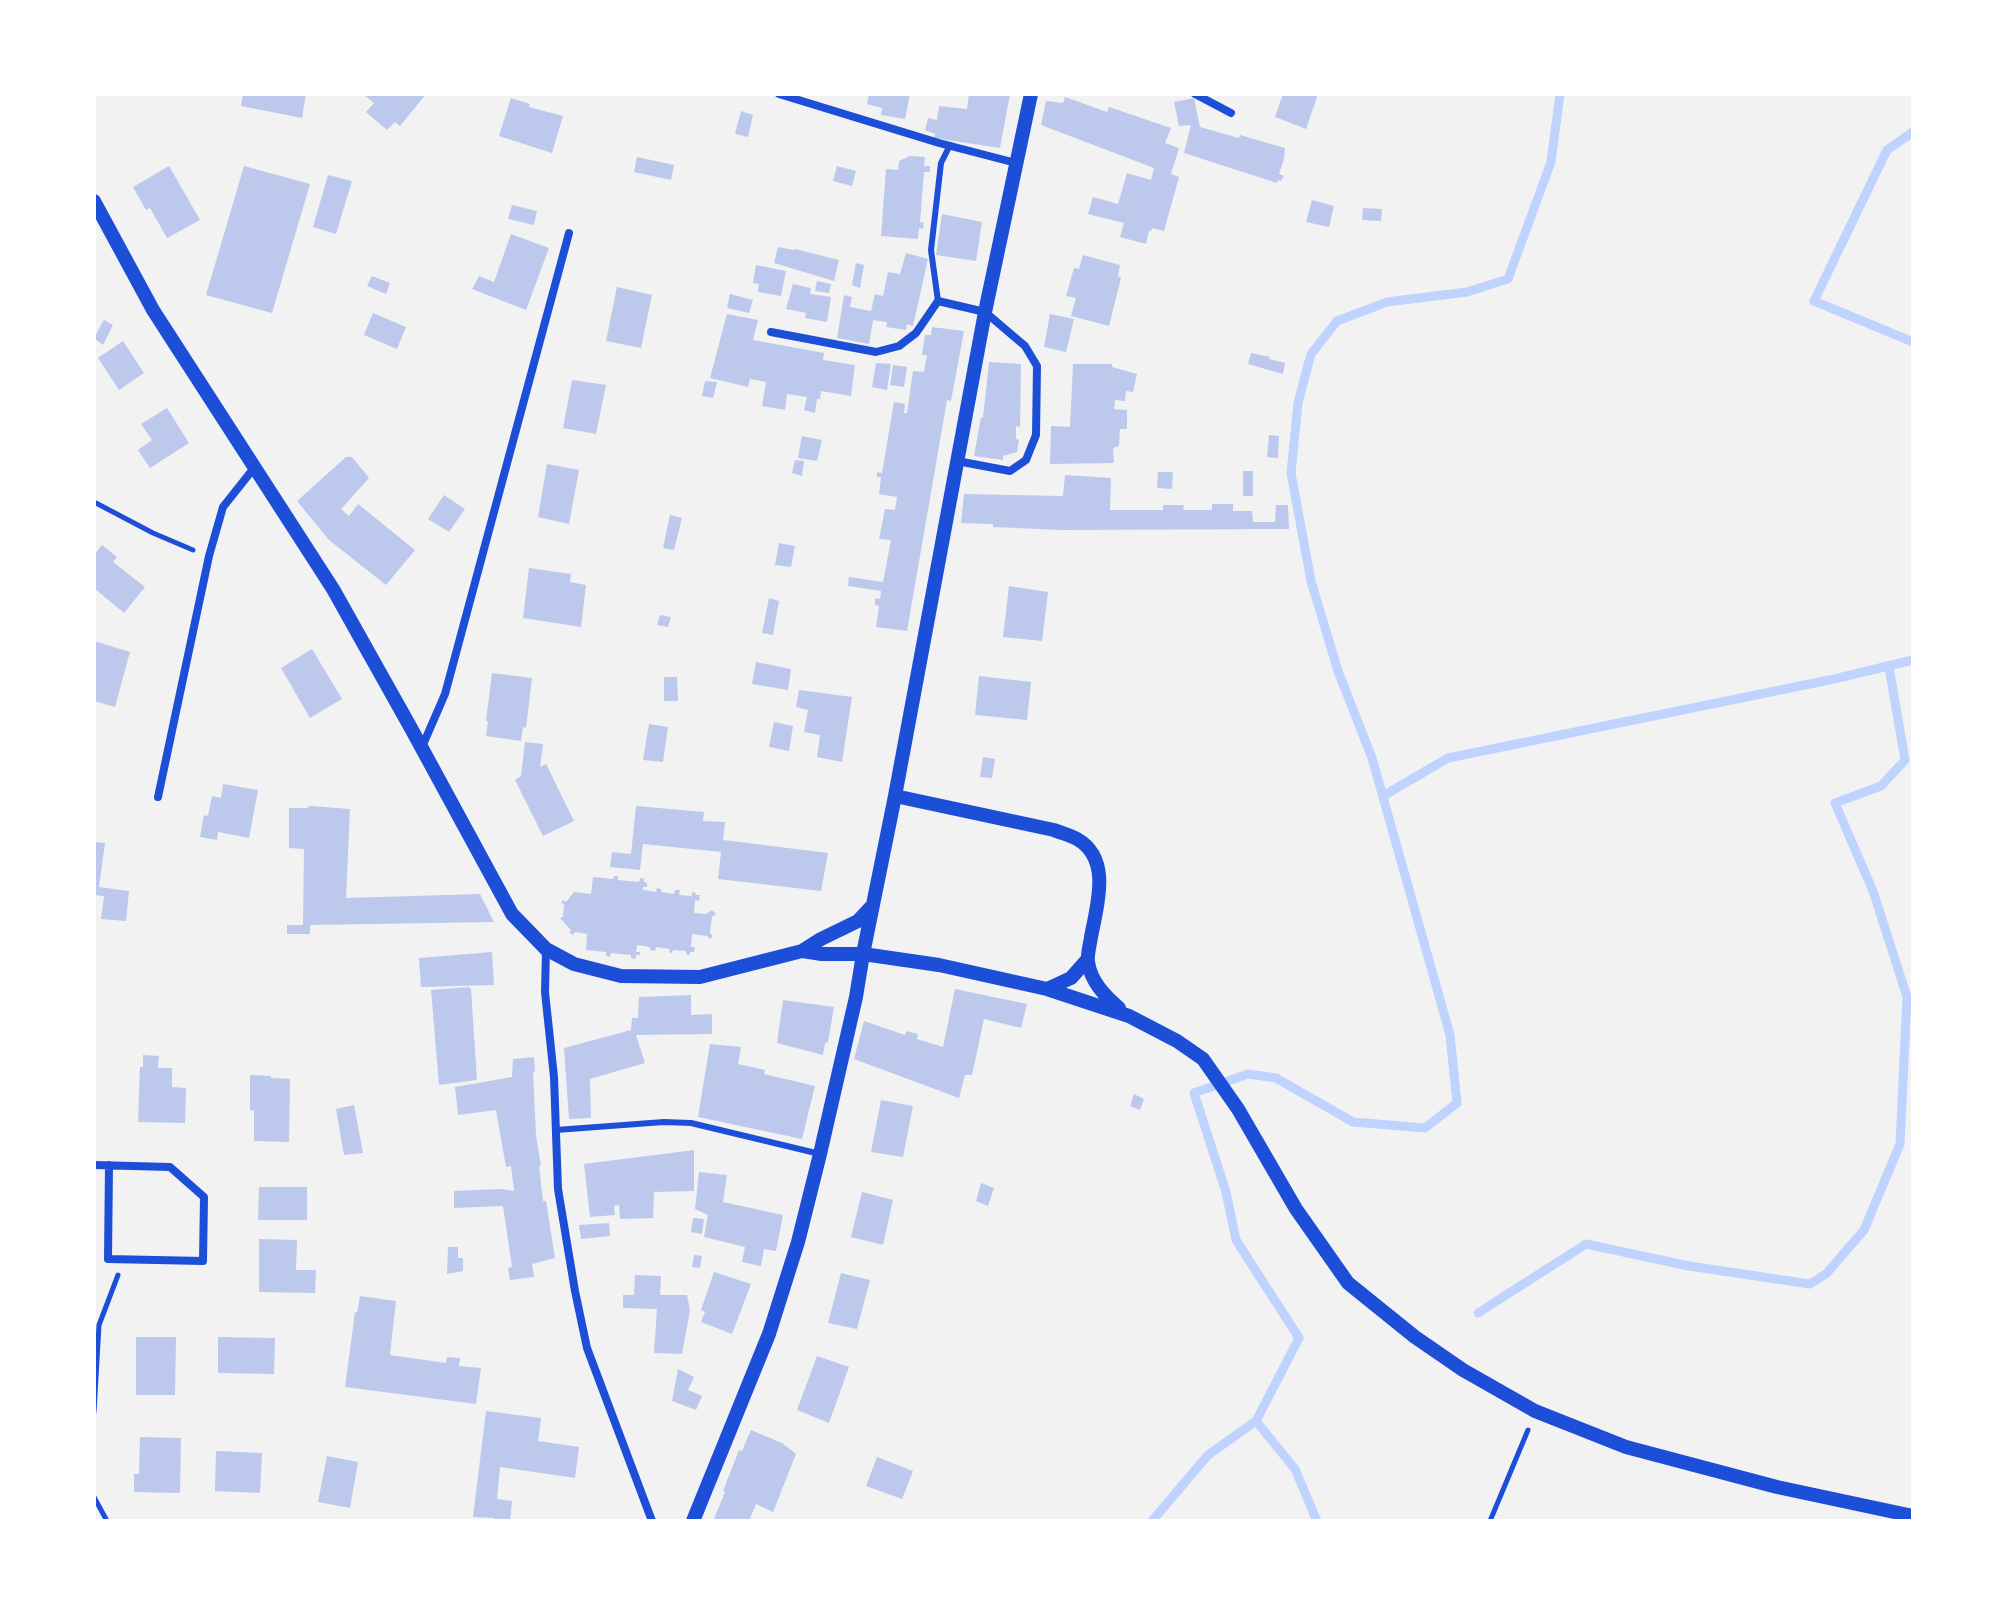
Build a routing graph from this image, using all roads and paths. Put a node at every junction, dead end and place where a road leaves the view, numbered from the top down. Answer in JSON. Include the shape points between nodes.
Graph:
{"nodes":[{"id":1,"x":779,"y":94,"type":"edge"},
{"id":2,"x":1031,"y":94,"type":"edge"},
{"id":3,"x":1195,"y":94,"type":"edge"},
{"id":4,"x":1231,"y":113,"type":"dead end"},
{"id":5,"x":950,"y":145,"type":"junction"},
{"id":6,"x":1016,"y":163,"type":"junction"},
{"id":7,"x":94,"y":201,"type":"edge"},
{"id":8,"x":569,"y":233,"type":"dead end"},
{"id":9,"x":938,"y":301,"type":"junction"},
{"id":10,"x":985,"y":312,"type":"junction"},
{"id":11,"x":771,"y":332,"type":"dead end"},
{"id":12,"x":956,"y":461,"type":"junction"},
{"id":13,"x":254,"y":468,"type":"junction"},
{"id":14,"x":94,"y":502,"type":"edge"},
{"id":15,"x":209,"y":556,"type":"junction"},
{"id":16,"x":422,"y":747,"type":"junction"},
{"id":17,"x":895,"y":796,"type":"junction"},
{"id":18,"x":158,"y":797,"type":"dead end"},
{"id":19,"x":873,"y":904,"type":"junction"},
{"id":20,"x":546,"y":949,"type":"junction"},
{"id":21,"x":802,"y":951,"type":"junction"},
{"id":22,"x":863,"y":954,"type":"junction"},
{"id":23,"x":1087,"y":960,"type":"junction"},
{"id":24,"x":1047,"y":989,"type":"junction"},
{"id":25,"x":1129,"y":1016,"type":"junction"},
{"id":26,"x":556,"y":1130,"type":"junction"},
{"id":27,"x":820,"y":1154,"type":"junction"},
{"id":28,"x":94,"y":1165,"type":"edge"},
{"id":29,"x":109,"y":1165,"type":"junction"},
{"id":30,"x":124,"y":1259,"type":"junction"},
{"id":31,"x":1535,"y":1411,"type":"junction"},
{"id":32,"x":94,"y":1412,"type":"edge"},
{"id":33,"x":94,"y":1497,"type":"edge"},
{"id":34,"x":1913,"y":1516,"type":"edge"},
{"id":35,"x":107,"y":1521,"type":"edge"},
{"id":36,"x":652,"y":1521,"type":"edge"},
{"id":37,"x":693,"y":1521,"type":"edge"},
{"id":38,"x":1490,"y":1521,"type":"edge"}],
"edges":[{"from":1,"to":5,"type":"street"},
{"from":2,"to":6,"type":"street"},
{"from":3,"to":4,"type":"street"},
{"from":5,"to":6,"type":"street"},
{"from":5,"to":9,"type":"lane","via":[[941,163],[931,250]]},
{"from":6,"to":10,"type":"street"},
{"from":7,"to":13,"type":"street","via":[[153,310]]},
{"from":8,"to":16,"type":"street","via":[[445,694]]},
{"from":9,"to":10,"type":"street"},
{"from":9,"to":11,"type":"street","via":[[916,333],[899,346],[876,352]]},
{"from":10,"to":12,"type":"street"},
{"from":10,"to":12,"type":"street","via":[[1025,346],[1037,366],[1036,435],[1026,460],[1010,471]]},
{"from":12,"to":17,"type":"street"},
{"from":13,"to":15,"type":"street","via":[[223,507]]},
{"from":13,"to":16,"type":"street","via":[[333,589]]},
{"from":14,"to":15,"type":"path"},
{"from":15,"to":18,"type":"street"},
{"from":16,"to":20,"type":"street","via":[[512,914]]},
{"from":17,"to":19,"type":"street"},
{"from":17,"to":23,"type":"street","via":[[1054,830],[1088,847],[1100,881]]},
{"from":19,"to":21,"type":"street","via":[[858,921]]},
{"from":19,"to":22,"type":"street"},
{"from":20,"to":21,"type":"street","via":[[574,964],[637,977],[700,977]]},
{"from":20,"to":26,"type":"street"},
{"from":21,"to":22,"type":"street"},
{"from":22,"to":24,"type":"street"},
{"from":22,"to":27,"type":"street"},
{"from":23,"to":24,"type":"street","via":[[1071,978]]},
{"from":23,"to":25,"type":"street","via":[[1104,996]]},
{"from":24,"to":25,"type":"street"},
{"from":25,"to":31,"type":"street","via":[[1203,1059],[1348,1283],[1463,1370]]},
{"from":26,"to":27,"type":"lane","via":[[691,1123]]},
{"from":26,"to":36,"type":"street","via":[[558,1189],[587,1348]]},
{"from":27,"to":37,"type":"street","via":[[769,1334]]},
{"from":28,"to":29,"type":"street"},
{"from":29,"to":30,"type":"street","via":[[108,1259]]},
{"from":29,"to":30,"type":"street","via":[[170,1167],[204,1197],[203,1261]]},
{"from":30,"to":32,"type":"path","via":[[99,1325]]},
{"from":31,"to":34,"type":"street","via":[[1626,1447]]},
{"from":31,"to":38,"type":"path"},
{"from":33,"to":35,"type":"path"}]}
